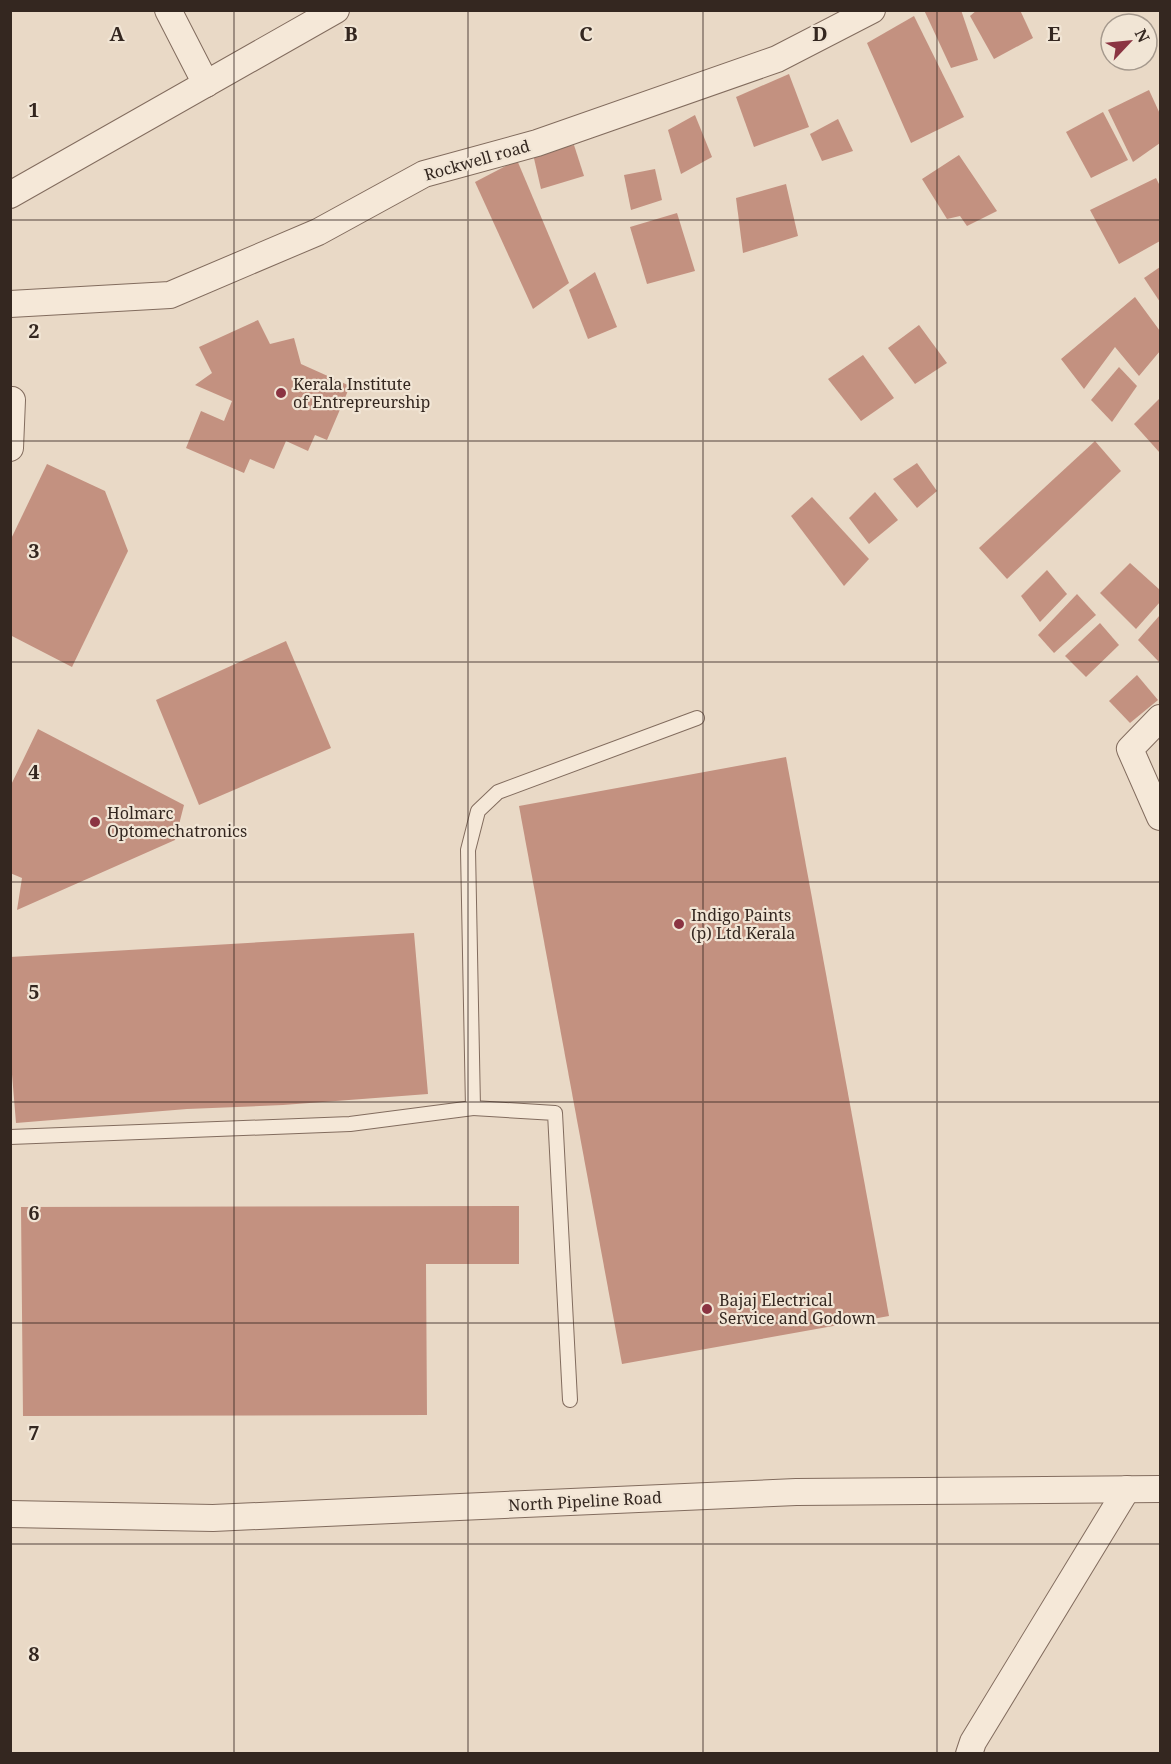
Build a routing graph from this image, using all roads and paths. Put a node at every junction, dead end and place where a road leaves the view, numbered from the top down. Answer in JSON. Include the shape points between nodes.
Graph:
{"nodes":[{"id":1,"x":168,"y":10,"type":"edge"},
{"id":2,"x":336,"y":10,"type":"edge"},
{"id":3,"x":872,"y":10,"type":"edge"},
{"id":4,"x":206,"y":84,"type":"junction"},
{"id":5,"x":10,"y":195,"type":"edge"},
{"id":6,"x":10,"y":304,"type":"edge"},
{"id":7,"x":12,"y":400,"type":"dead end"},
{"id":8,"x":10,"y":448,"type":"edge"},
{"id":9,"x":697,"y":718,"type":"dead end"},
{"id":10,"x":1161,"y":718,"type":"edge"},
{"id":11,"x":1161,"y":817,"type":"edge"},
{"id":12,"x":472,"y":1108,"type":"junction"},
{"id":13,"x":10,"y":1137,"type":"edge"},
{"id":14,"x":570,"y":1400,"type":"dead end"},
{"id":15,"x":1126,"y":1489,"type":"junction"},
{"id":16,"x":1161,"y":1489,"type":"edge"},
{"id":17,"x":10,"y":1514,"type":"edge"},
{"id":18,"x":969,"y":1754,"type":"edge"}],
"edges":[{"from":1,"to":4,"type":"street"},
{"from":2,"to":4,"type":"street"},
{"from":3,"to":6,"type":"street","name":"Rockwell road","via":[[777,59],[537,142],[424,174],[318,232],[170,295]]},
{"from":4,"to":5,"type":"street"},
{"from":7,"to":8,"type":"street"},
{"from":9,"to":12,"type":"lane","via":[[498,792],[478,811],[468,850]]},
{"from":10,"to":11,"type":"street","via":[[1130,749]]},
{"from":12,"to":13,"type":"lane","via":[[350,1124]]},
{"from":12,"to":14,"type":"lane","via":[[555,1113]]},
{"from":15,"to":16,"type":"street","name":"North Pipeline Road"},
{"from":15,"to":17,"type":"street","name":"North Pipeline Road","via":[[796,1492],[213,1518]]},
{"from":15,"to":18,"type":"street"}]}
